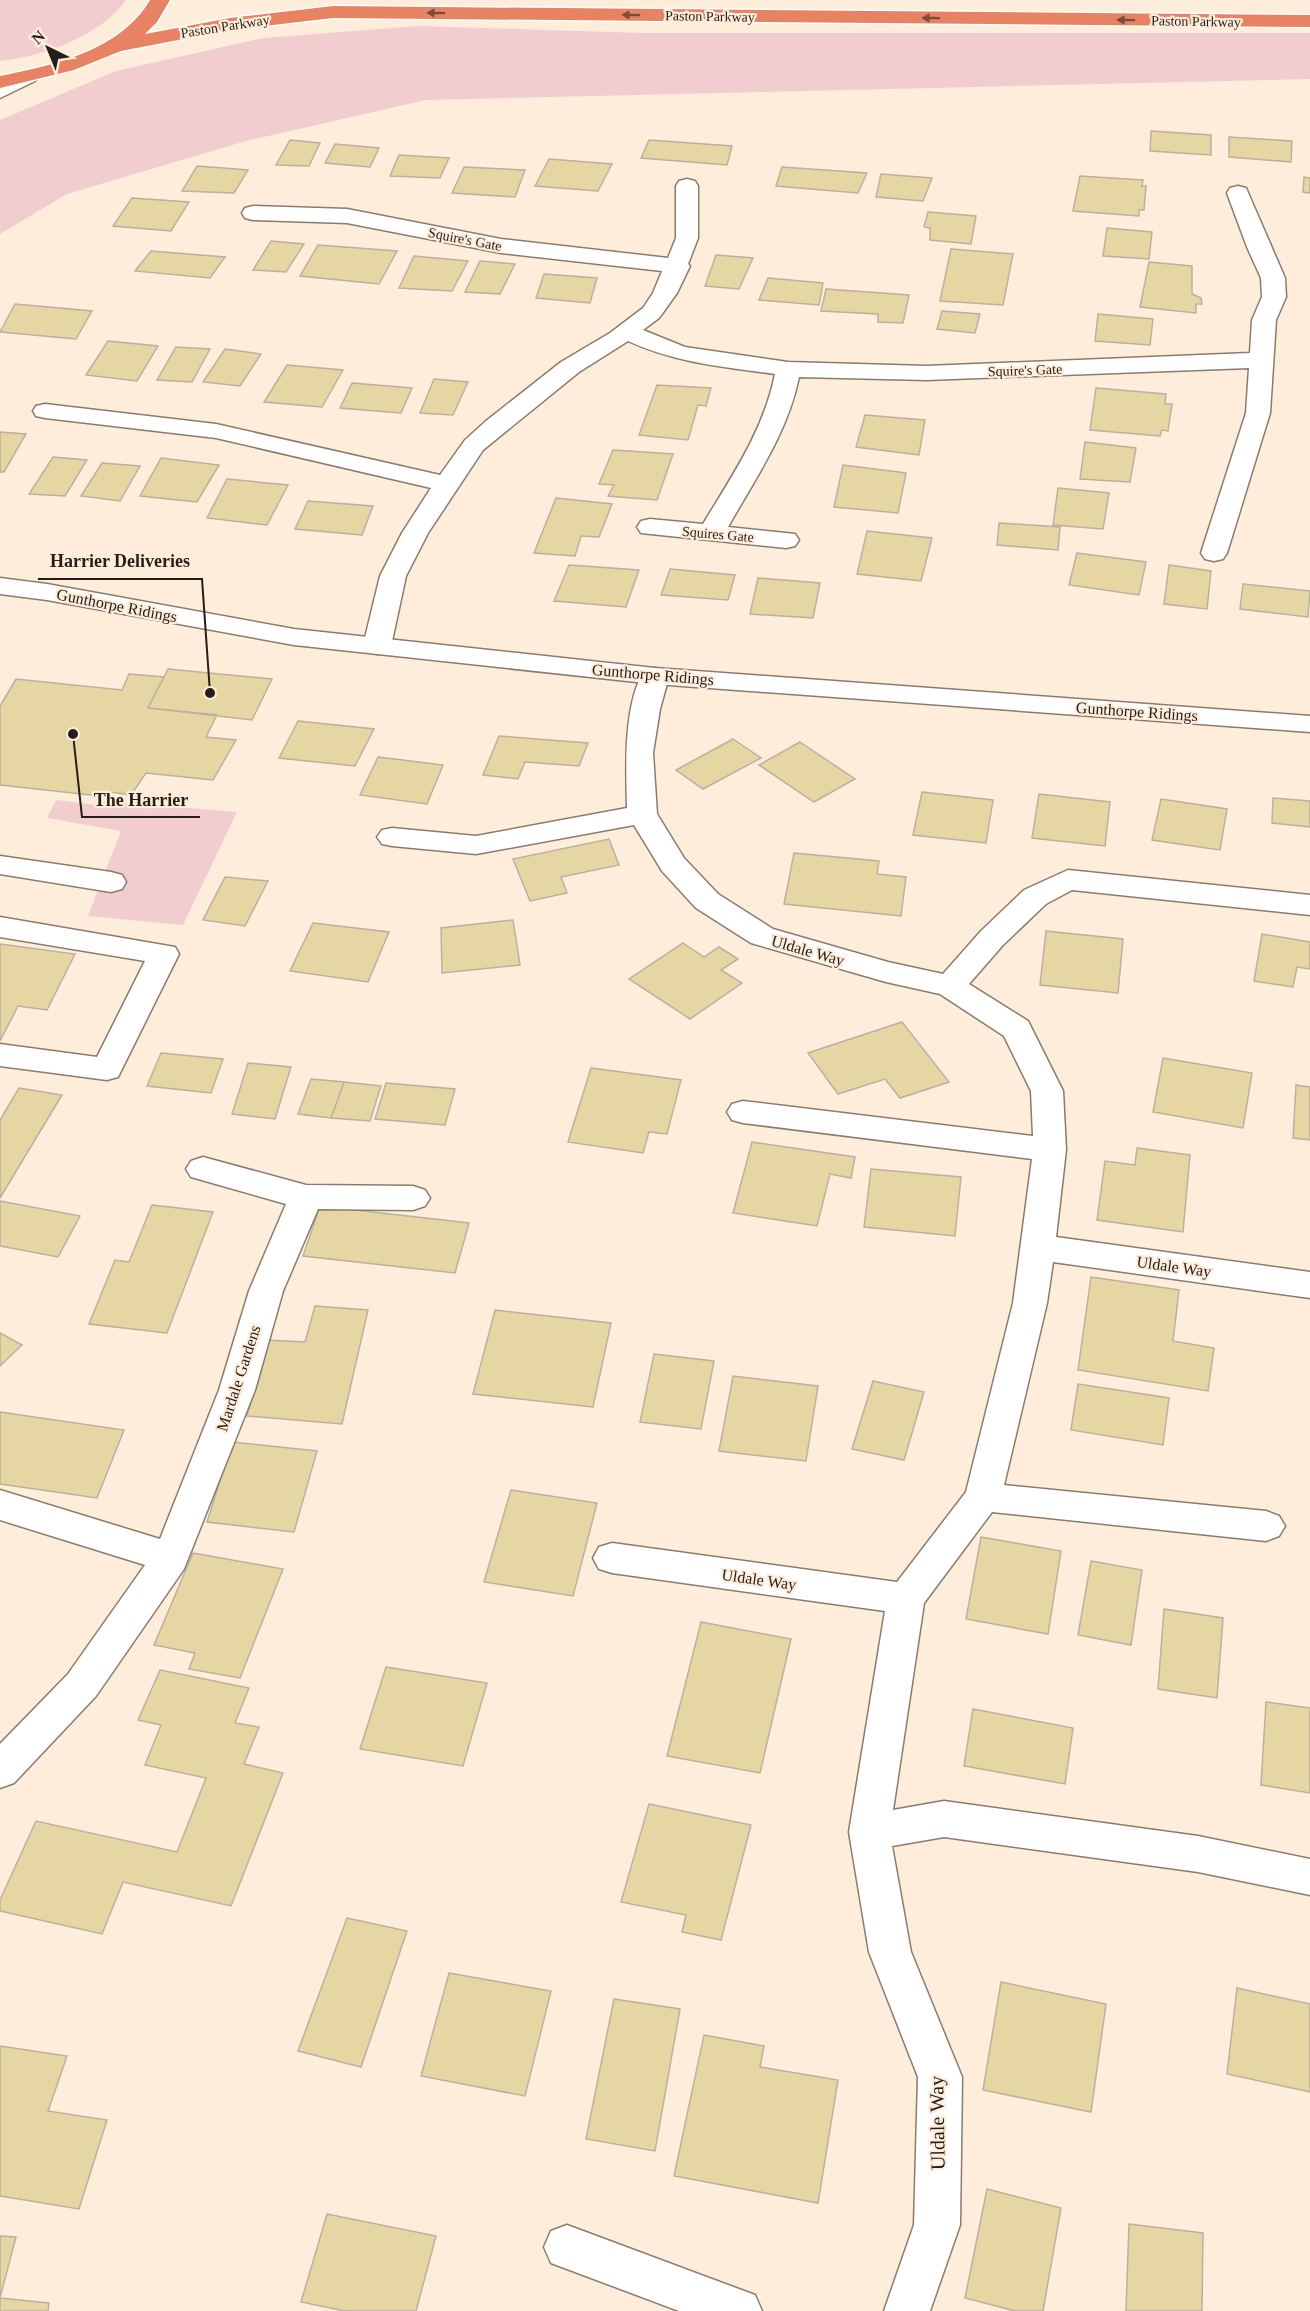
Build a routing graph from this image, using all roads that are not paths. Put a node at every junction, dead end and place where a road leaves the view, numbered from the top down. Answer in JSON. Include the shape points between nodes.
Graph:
{"nodes":[{"id":1,"x":160,"y":0,"type":"edge"},
{"id":2,"x":1310,"y":21,"type":"edge"},
{"id":3,"x":113,"y":46,"type":"junction"},
{"id":4,"x":28,"y":76,"type":"junction"},
{"id":5,"x":0,"y":82,"type":"edge"},
{"id":6,"x":0,"y":92,"type":"edge"},
{"id":7,"x":687,"y":186,"type":"dead end"},
{"id":8,"x":1238,"y":193,"type":"dead end"},
{"id":9,"x":253,"y":213,"type":"dead end"},
{"id":10,"x":678,"y":266,"type":"junction"},
{"id":11,"x":627,"y":332,"type":"junction"},
{"id":12,"x":1262,"y":360,"type":"junction"},
{"id":13,"x":788,"y":369,"type":"junction"},
{"id":14,"x":45,"y":411,"type":"dead end"},
{"id":15,"x":446,"y":484,"type":"junction"},
{"id":16,"x":650,"y":527,"type":"dead end"},
{"id":17,"x":711,"y":533,"type":"junction"},
{"id":18,"x":786,"y":540,"type":"dead end"},
{"id":19,"x":1214,"y":554,"type":"dead end"},
{"id":20,"x":0,"y":586,"type":"edge"},
{"id":21,"x":377,"y":646,"type":"junction"},
{"id":22,"x":655,"y":676,"type":"junction"},
{"id":23,"x":1310,"y":724,"type":"edge"},
{"id":24,"x":642,"y":814,"type":"junction"},
{"id":25,"x":392,"y":837,"type":"dead end"},
{"id":26,"x":0,"y":865,"type":"edge"},
{"id":27,"x":111,"y":882,"type":"dead end"},
{"id":28,"x":1310,"y":905,"type":"edge"},
{"id":29,"x":0,"y":927,"type":"edge"},
{"id":30,"x":950,"y":986,"type":"junction"},
{"id":31,"x":0,"y":1054,"type":"edge"},
{"id":32,"x":743,"y":1112,"type":"dead end"},
{"id":33,"x":1050,"y":1150,"type":"junction"},
{"id":34,"x":203,"y":1169,"type":"dead end"},
{"id":35,"x":306,"y":1197,"type":"junction"},
{"id":36,"x":413,"y":1198,"type":"dead end"},
{"id":37,"x":1037,"y":1247,"type":"junction"},
{"id":38,"x":1310,"y":1285,"type":"edge"},
{"id":39,"x":983,"y":1497,"type":"junction"},
{"id":40,"x":0,"y":1505,"type":"edge"},
{"id":41,"x":1266,"y":1526,"type":"dead end"},
{"id":42,"x":171,"y":1558,"type":"junction"},
{"id":43,"x":612,"y":1558,"type":"dead end"},
{"id":44,"x":906,"y":1599,"type":"junction"},
{"id":45,"x":0,"y":1771,"type":"edge"},
{"id":46,"x":869,"y":1832,"type":"junction"},
{"id":47,"x":1310,"y":1877,"type":"edge"},
{"id":48,"x":567,"y":2247,"type":"dead end"},
{"id":49,"x":739,"y":2311,"type":"edge"},
{"id":50,"x":907,"y":2311,"type":"edge"}],
"edges":[{"from":1,"to":3,"type":"highway","via":[[148,20]]},
{"from":2,"to":3,"type":"highway","name":"Paston Parkway","one_way":true,"via":[[333,12],[230,24]]},
{"from":3,"to":4,"type":"highway","via":[[75,63]]},
{"from":4,"to":5,"type":"highway"},
{"from":4,"to":6,"type":"street"},
{"from":7,"to":10,"type":"street","via":[[687,238]]},
{"from":8,"to":12,"type":"street","via":[[1273,278],[1274,297],[1264,320]]},
{"from":9,"to":10,"type":"street","name":"Squire's Gate","via":[[347,216],[501,246]]},
{"from":10,"to":11,"type":"street","via":[[651,313]]},
{"from":11,"to":13,"type":"street","name":"Squire's Gate","via":[[683,354]]},
{"from":11,"to":15,"type":"street","via":[[570,367],[495,426],[474,445]]},
{"from":12,"to":13,"type":"street","name":"Squire's Gate","via":[[927,373]]},
{"from":12,"to":19,"type":"street","via":[[1258,413]]},
{"from":13,"to":17,"type":"street","via":[[774,420]]},
{"from":14,"to":15,"type":"street","via":[[216,431]]},
{"from":15,"to":21,"type":"street","via":[[393,576]]},
{"from":16,"to":17,"type":"street","name":"Squires Gate"},
{"from":17,"to":18,"type":"street","name":"Squires Gate"},
{"from":20,"to":21,"type":"street","name":"Gunthorpe Ridings","via":[[294,638]]},
{"from":21,"to":22,"type":"street","name":"Gunthorpe Ridings"},
{"from":22,"to":23,"type":"street","name":"Gunthorpe Ridings"},
{"from":22,"to":24,"type":"street","name":"Uldale Way","via":[[639,753]]},
{"from":24,"to":25,"type":"street","via":[[476,845]]},
{"from":24,"to":30,"type":"street","name":"Uldale Way","via":[[673,864],[707,901],[762,936]]},
{"from":26,"to":27,"type":"street"},
{"from":28,"to":30,"type":"street","via":[[1068,880],[1035,897]]},
{"from":29,"to":31,"type":"street","via":[[164,954],[107,1070]]},
{"from":30,"to":33,"type":"street","name":"Uldale Way","via":[[1017,1029],[1047,1092]]},
{"from":32,"to":33,"type":"street"},
{"from":33,"to":37,"type":"street","name":"Uldale Way"},
{"from":34,"to":35,"type":"street"},
{"from":35,"to":36,"type":"street"},
{"from":35,"to":42,"type":"street","name":"Mardale Gardens","via":[[266,1291],[237,1390]]},
{"from":37,"to":38,"type":"street","name":"Uldale Way"},
{"from":37,"to":39,"type":"street","name":"Uldale Way","via":[[1030,1304]]},
{"from":39,"to":41,"type":"street"},
{"from":39,"to":44,"type":"street","name":"Uldale Way"},
{"from":40,"to":42,"type":"street"},
{"from":42,"to":45,"type":"street","name":"Mardale Gardens","via":[[82,1685]]},
{"from":43,"to":44,"type":"street","name":"Uldale Way"},
{"from":44,"to":46,"type":"street","name":"Uldale Way"},
{"from":46,"to":47,"type":"street","via":[[944,1820],[1198,1854]]},
{"from":46,"to":50,"type":"street","name":"Uldale Way","via":[[890,1952],[940,2077],[937,2225]]},
{"from":48,"to":49,"type":"street"}]}
